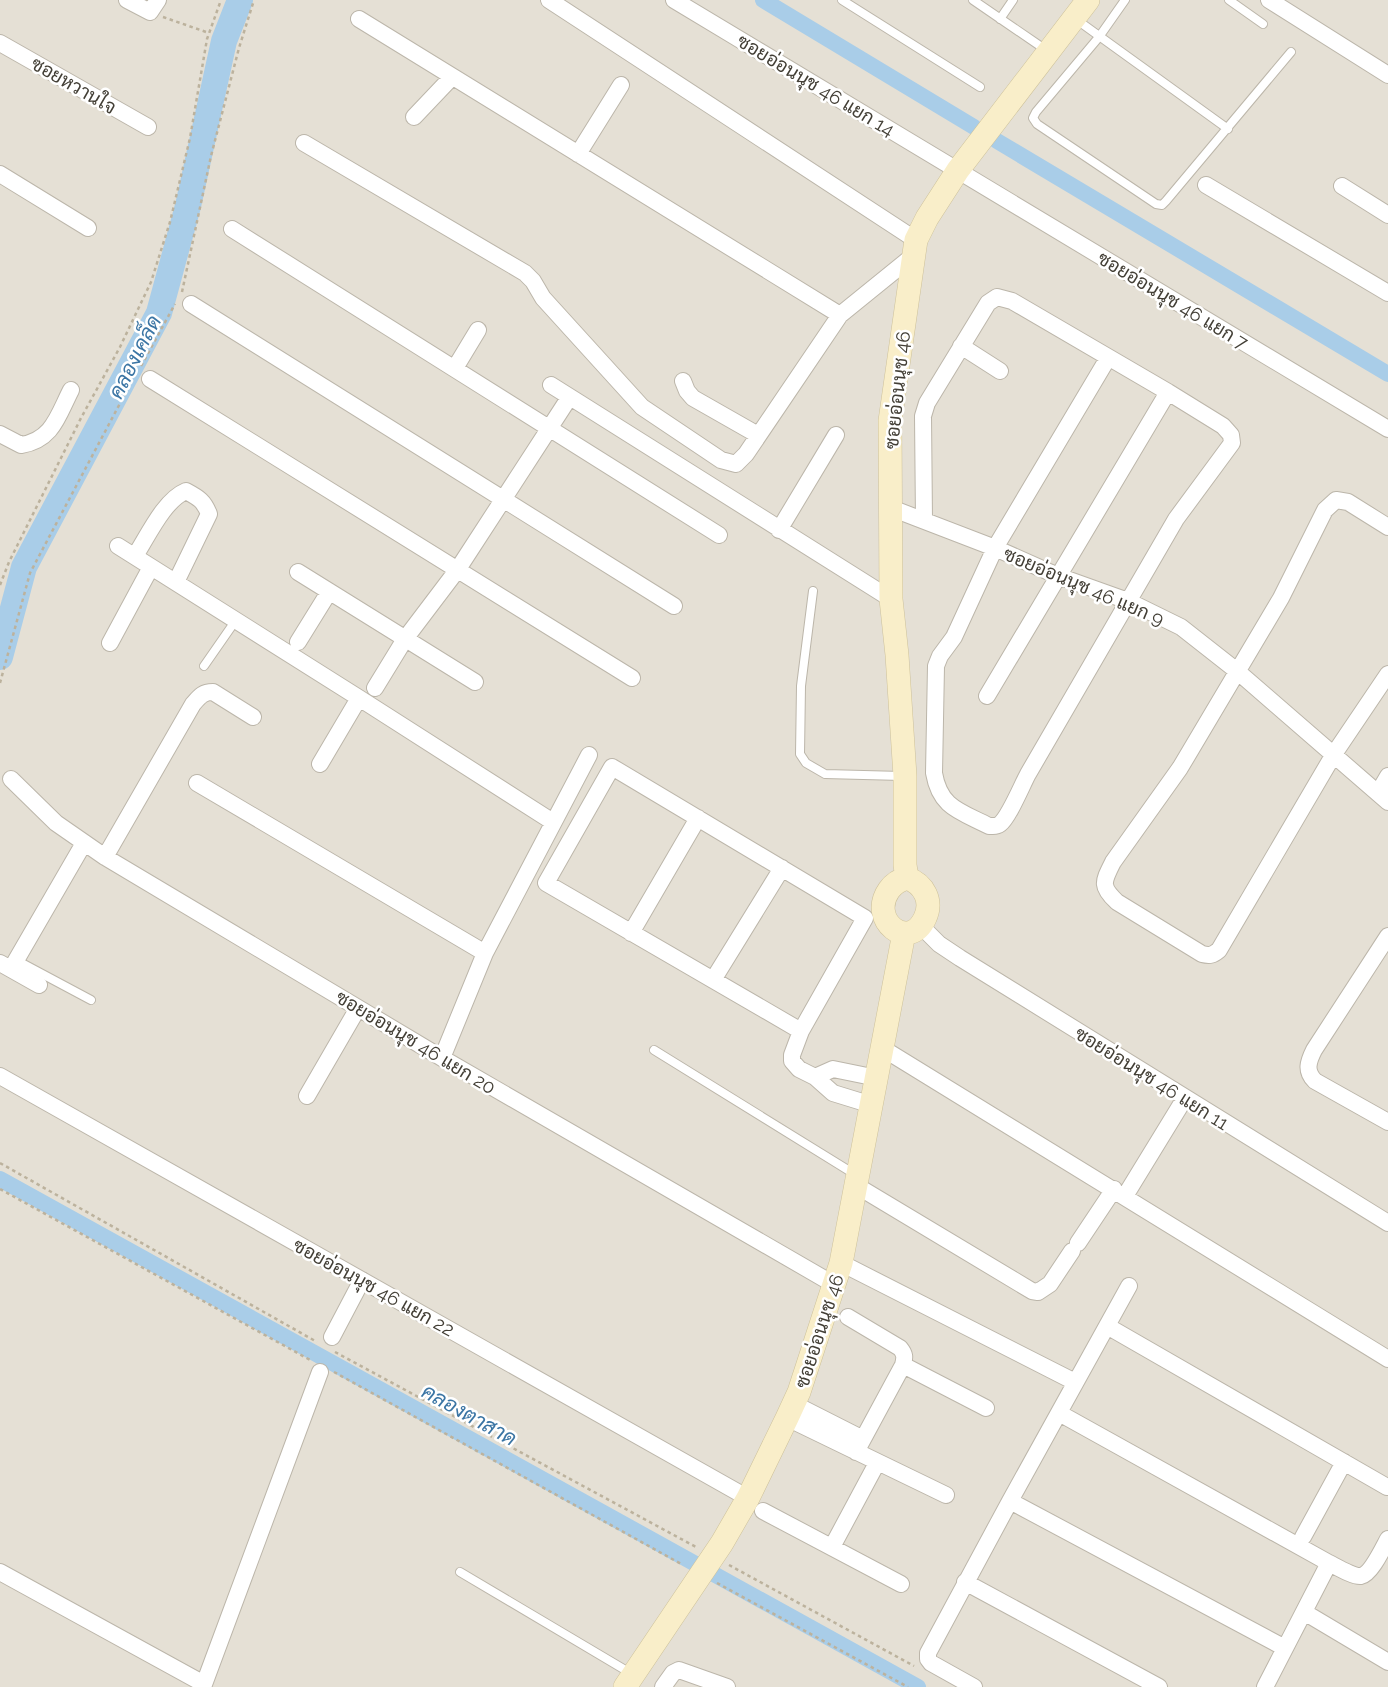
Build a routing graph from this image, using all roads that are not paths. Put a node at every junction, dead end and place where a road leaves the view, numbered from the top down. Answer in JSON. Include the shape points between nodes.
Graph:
{"nodes":[{"id":1,"x":127,"y":0,"type":"edge"},
{"id":2,"x":549,"y":0,"type":"edge"},
{"id":3,"x":674,"y":0,"type":"edge"},
{"id":4,"x":842,"y":0,"type":"edge"},
{"id":5,"x":973,"y":0,"type":"edge"},
{"id":6,"x":1013,"y":0,"type":"edge"},
{"id":7,"x":1125,"y":0,"type":"edge"},
{"id":8,"x":1229,"y":0,"type":"edge"},
{"id":9,"x":1269,"y":0,"type":"edge"},
{"id":10,"x":154,"y":6,"type":"edge"},
{"id":11,"x":1081,"y":9,"type":"edge"},
{"id":12,"x":359,"y":19,"type":"dead end"},
{"id":13,"x":1000,"y":19,"type":"junction"},
{"id":14,"x":1264,"y":24,"type":"dead end"},
{"id":15,"x":1099,"y":37,"type":"junction"},
{"id":16,"x":0,"y":43,"type":"edge"},
{"id":17,"x":1048,"y":52,"type":"junction"},
{"id":18,"x":1291,"y":52,"type":"dead end"},
{"id":19,"x":1388,"y":75,"type":"edge"},
{"id":20,"x":452,"y":77,"type":"junction"},
{"id":21,"x":621,"y":85,"type":"dead end"},
{"id":22,"x":980,"y":87,"type":"dead end"},
{"id":23,"x":414,"y":117,"type":"dead end"},
{"id":24,"x":148,"y":127,"type":"dead end"},
{"id":25,"x":1227,"y":129,"type":"junction"},
{"id":26,"x":304,"y":143,"type":"dead end"},
{"id":27,"x":578,"y":154,"type":"junction"},
{"id":28,"x":958,"y":170,"type":"junction"},
{"id":29,"x":0,"y":174,"type":"edge"},
{"id":30,"x":1206,"y":185,"type":"dead end"},
{"id":31,"x":1342,"y":186,"type":"dead end"},
{"id":32,"x":1388,"y":215,"type":"edge"},
{"id":33,"x":88,"y":229,"type":"dead end"},
{"id":34,"x":232,"y":229,"type":"dead end"},
{"id":35,"x":915,"y":247,"type":"junction"},
{"id":36,"x":1388,"y":293,"type":"edge"},
{"id":37,"x":183,"y":299,"type":"road end"},
{"id":38,"x":841,"y":315,"type":"junction"},
{"id":39,"x":478,"y":330,"type":"dead end"},
{"id":40,"x":961,"y":346,"type":"junction"},
{"id":41,"x":1108,"y":358,"type":"junction"},
{"id":42,"x":455,"y":368,"type":"junction"},
{"id":43,"x":1000,"y":371,"type":"dead end"},
{"id":44,"x":150,"y":379,"type":"dead end"},
{"id":45,"x":682,"y":381,"type":"dead end"},
{"id":46,"x":551,"y":385,"type":"dead end"},
{"id":47,"x":71,"y":390,"type":"dead end"},
{"id":48,"x":1168,"y":392,"type":"junction"},
{"id":49,"x":569,"y":398,"type":"junction"},
{"id":50,"x":551,"y":428,"type":"junction"},
{"id":51,"x":1388,"y":429,"type":"edge"},
{"id":52,"x":0,"y":434,"type":"edge"},
{"id":53,"x":758,"y":435,"type":"junction"},
{"id":54,"x":836,"y":435,"type":"dead end"},
{"id":55,"x":504,"y":500,"type":"junction"},
{"id":56,"x":891,"y":508,"type":"junction"},
{"id":57,"x":924,"y":520,"type":"junction"},
{"id":58,"x":1388,"y":527,"type":"edge"},
{"id":59,"x":779,"y":530,"type":"junction"},
{"id":60,"x":719,"y":535,"type":"dead end"},
{"id":61,"x":118,"y":546,"type":"dead end"},
{"id":62,"x":995,"y":548,"type":"junction"},
{"id":63,"x":135,"y":556,"type":"junction"},
{"id":64,"x":151,"y":567,"type":"junction"},
{"id":65,"x":457,"y":569,"type":"junction"},
{"id":66,"x":298,"y":572,"type":"dead end"},
{"id":67,"x":1058,"y":576,"type":"junction"},
{"id":68,"x":176,"y":582,"type":"junction"},
{"id":69,"x":813,"y":591,"type":"dead end"},
{"id":70,"x":329,"y":592,"type":"junction"},
{"id":71,"x":891,"y":599,"type":"junction"},
{"id":72,"x":1128,"y":601,"type":"junction"},
{"id":73,"x":674,"y":606,"type":"dead end"},
{"id":74,"x":236,"y":620,"type":"junction"},
{"id":75,"x":405,"y":639,"type":"junction"},
{"id":76,"x":298,"y":642,"type":"dead end"},
{"id":77,"x":110,"y":643,"type":"dead end"},
{"id":78,"x":204,"y":667,"type":"dead end"},
{"id":79,"x":1237,"y":671,"type":"junction"},
{"id":80,"x":1388,"y":674,"type":"edge"},
{"id":81,"x":632,"y":678,"type":"dead end"},
{"id":82,"x":475,"y":682,"type":"dead end"},
{"id":83,"x":374,"y":688,"type":"dead end"},
{"id":84,"x":987,"y":696,"type":"dead end"},
{"id":85,"x":359,"y":698,"type":"junction"},
{"id":86,"x":253,"y":717,"type":"dead end"},
{"id":87,"x":1334,"y":754,"type":"junction"},
{"id":88,"x":589,"y":755,"type":"dead end"},
{"id":89,"x":320,"y":764,"type":"dead end"},
{"id":90,"x":905,"y":776,"type":"junction"},
{"id":91,"x":1388,"y":776,"type":"edge"},
{"id":92,"x":11,"y":779,"type":"dead end"},
{"id":93,"x":197,"y":783,"type":"dead end"},
{"id":94,"x":1383,"y":797,"type":"edge"},
{"id":95,"x":698,"y":818,"type":"junction"},
{"id":96,"x":553,"y":822,"type":"junction"},
{"id":97,"x":84,"y":843,"type":"junction"},
{"id":98,"x":105,"y":856,"type":"junction"},
{"id":99,"x":782,"y":868,"type":"junction"},
{"id":100,"x":907,"y":878,"type":"junction"},
{"id":101,"x":913,"y":930,"type":"junction"},
{"id":102,"x":631,"y":933,"type":"junction"},
{"id":103,"x":1388,"y":936,"type":"edge"},
{"id":104,"x":485,"y":953,"type":"junction"},
{"id":105,"x":9,"y":964,"type":"edge"},
{"id":106,"x":713,"y":980,"type":"junction"},
{"id":107,"x":39,"y":985,"type":"dead end"},
{"id":108,"x":91,"y":1000,"type":"dead end"},
{"id":109,"x":358,"y":1008,"type":"junction"},
{"id":110,"x":801,"y":1031,"type":"junction"},
{"id":111,"x":882,"y":1048,"type":"junction"},
{"id":112,"x":654,"y":1050,"type":"dead end"},
{"id":113,"x":442,"y":1059,"type":"junction"},
{"id":114,"x":0,"y":1076,"type":"edge"},
{"id":115,"x":815,"y":1077,"type":"junction"},
{"id":116,"x":877,"y":1078,"type":"junction"},
{"id":117,"x":307,"y":1096,"type":"dead end"},
{"id":118,"x":1185,"y":1098,"type":"junction"},
{"id":119,"x":872,"y":1105,"type":"junction"},
{"id":120,"x":1388,"y":1122,"type":"edge"},
{"id":121,"x":858,"y":1181,"type":"junction"},
{"id":122,"x":1120,"y":1192,"type":"junction"},
{"id":123,"x":1388,"y":1223,"type":"edge"},
{"id":124,"x":838,"y":1274,"type":"junction"},
{"id":125,"x":362,"y":1280,"type":"junction"},
{"id":126,"x":1129,"y":1286,"type":"dead end"},
{"id":127,"x":848,"y":1317,"type":"dead end"},
{"id":128,"x":1107,"y":1326,"type":"junction"},
{"id":129,"x":326,"y":1342,"type":"road end"},
{"id":130,"x":1388,"y":1359,"type":"edge"},
{"id":131,"x":903,"y":1365,"type":"junction"},
{"id":132,"x":321,"y":1367,"type":"road end"},
{"id":133,"x":1075,"y":1382,"type":"junction"},
{"id":134,"x":986,"y":1408,"type":"dead end"},
{"id":135,"x":791,"y":1411,"type":"junction"},
{"id":136,"x":1059,"y":1413,"type":"junction"},
{"id":137,"x":860,"y":1446,"type":"junction"},
{"id":138,"x":1343,"y":1462,"type":"junction"},
{"id":139,"x":877,"y":1463,"type":"junction"},
{"id":140,"x":1387,"y":1487,"type":"edge"},
{"id":141,"x":946,"y":1495,"type":"dead end"},
{"id":142,"x":1010,"y":1501,"type":"junction"},
{"id":143,"x":756,"y":1504,"type":"junction"},
{"id":144,"x":1303,"y":1537,"type":"dead end"},
{"id":145,"x":832,"y":1547,"type":"junction"},
{"id":146,"x":1385,"y":1549,"type":"edge"},
{"id":147,"x":1329,"y":1563,"type":"junction"},
{"id":148,"x":460,"y":1572,"type":"dead end"},
{"id":149,"x":0,"y":1573,"type":"edge"},
{"id":150,"x":965,"y":1582,"type":"junction"},
{"id":151,"x":901,"y":1584,"type":"dead end"},
{"id":152,"x":1304,"y":1612,"type":"junction"},
{"id":153,"x":1285,"y":1648,"type":"junction"},
{"id":154,"x":1388,"y":1662,"type":"edge"},
{"id":155,"x":629,"y":1681,"type":"edge"},
{"id":156,"x":204,"y":1685,"type":"edge"},
{"id":157,"x":663,"y":1687,"type":"edge"},
{"id":158,"x":727,"y":1687,"type":"edge"},
{"id":159,"x":974,"y":1687,"type":"edge"},
{"id":160,"x":1160,"y":1687,"type":"edge"},
{"id":161,"x":1265,"y":1687,"type":"edge"}],
"edges":[{"from":1,"to":10,"type":"street"},
{"from":2,"to":35,"type":"street"},
{"from":3,"to":28,"type":"street","name":"ซอยอ่อนนุช 46 แยก 14"},
{"from":4,"to":22,"type":"lane"},
{"from":5,"to":13,"type":"lane"},
{"from":6,"to":13,"type":"lane"},
{"from":7,"to":15,"type":"lane"},
{"from":8,"to":14,"type":"lane"},
{"from":9,"to":19,"type":"street"},
{"from":11,"to":15,"type":"lane"},
{"from":11,"to":17,"type":"street","name":"ซอยอ่อนนุช 46"},
{"from":12,"to":20,"type":"street"},
{"from":13,"to":17,"type":"lane"},
{"from":15,"to":25,"type":"lane"},
{"from":15,"to":25,"type":"lane","via":[[1035,112],[1037,124],[1162,205]]},
{"from":16,"to":24,"type":"street","name":"ซอยหวานใจ"},
{"from":17,"to":28,"type":"street","name":"ซอยอ่อนนุช 46"},
{"from":18,"to":25,"type":"lane"},
{"from":20,"to":23,"type":"street"},
{"from":20,"to":27,"type":"street"},
{"from":21,"to":27,"type":"street"},
{"from":26,"to":53,"type":"street","via":[[529,276],[542,298],[642,407],[721,460],[736,464]]},
{"from":27,"to":38,"type":"street"},
{"from":28,"to":35,"type":"street","name":"ซอยอ่อนนุช 46","via":[[927,218]]},
{"from":28,"to":51,"type":"street","name":"ซอยอ่อนนุช 46 แยก 7"},
{"from":29,"to":33,"type":"street"},
{"from":30,"to":36,"type":"street"},
{"from":31,"to":32,"type":"street"},
{"from":34,"to":42,"type":"street"},
{"from":35,"to":38,"type":"street"},
{"from":35,"to":56,"type":"street","name":"ซอยอ่อนนุช 46","via":[[890,421]]},
{"from":37,"to":55,"type":"street"},
{"from":38,"to":53,"type":"street"},
{"from":39,"to":42,"type":"street"},
{"from":40,"to":41,"type":"street","via":[[988,303],[998,296]]},
{"from":40,"to":43,"type":"street"},
{"from":40,"to":57,"type":"street","via":[[923,416]]},
{"from":41,"to":48,"type":"street"},
{"from":41,"to":62,"type":"street"},
{"from":42,"to":50,"type":"street"},
{"from":44,"to":65,"type":"street"},
{"from":45,"to":53,"type":"street","via":[[694,398]]},
{"from":46,"to":49,"type":"street"},
{"from":47,"to":52,"type":"street","via":[[54,425],[40,440],[21,444]]},
{"from":48,"to":67,"type":"street"},
{"from":48,"to":72,"type":"street","via":[[1223,426],[1232,443],[1176,519]]},
{"from":49,"to":50,"type":"street"},
{"from":49,"to":59,"type":"street"},
{"from":50,"to":55,"type":"street"},
{"from":50,"to":60,"type":"street"},
{"from":54,"to":59,"type":"street"},
{"from":55,"to":65,"type":"street"},
{"from":55,"to":73,"type":"street"},
{"from":56,"to":57,"type":"street","name":"ซอยอ่อนนุช 46 แยก 9"},
{"from":56,"to":71,"type":"street","name":"ซอยอ่อนนุช 46"},
{"from":57,"to":62,"type":"street","name":"ซอยอ่อนนุช 46 แยก 9"},
{"from":58,"to":79,"type":"street","via":[[1348,502],[1336,500],[1325,510],[1281,598]]},
{"from":59,"to":71,"type":"street"},
{"from":61,"to":63,"type":"street"},
{"from":62,"to":67,"type":"street","name":"ซอยอ่อนนุช 46 แยก 9"},
{"from":62,"to":72,"type":"street","via":[[936,666],[937,788],[953,808],[989,826],[1004,819]]},
{"from":63,"to":64,"type":"street"},
{"from":63,"to":68,"type":"street","via":[[166,506],[186,491],[197,497],[209,514]]},
{"from":64,"to":68,"type":"street"},
{"from":64,"to":77,"type":"street"},
{"from":65,"to":75,"type":"street"},
{"from":65,"to":81,"type":"street"},
{"from":66,"to":70,"type":"street"},
{"from":67,"to":72,"type":"street","name":"ซอยอ่อนนุช 46 แยก 9"},
{"from":67,"to":84,"type":"street"},
{"from":68,"to":74,"type":"street"},
{"from":69,"to":90,"type":"lane","via":[[801,686],[800,754],[825,774]]},
{"from":70,"to":75,"type":"street"},
{"from":70,"to":76,"type":"street"},
{"from":71,"to":90,"type":"street","name":"ซอยอ่อนนุช 46"},
{"from":72,"to":79,"type":"street","name":"ซอยอ่อนนุช 46 แยก 9","via":[[1181,627]]},
{"from":74,"to":78,"type":"lane"},
{"from":74,"to":85,"type":"street"},
{"from":75,"to":82,"type":"street"},
{"from":75,"to":83,"type":"street"},
{"from":79,"to":87,"type":"street","name":"ซอยอ่อนนุช 46 แยก 9"},
{"from":79,"to":87,"type":"street","via":[[1180,768],[1104,878],[1104,887],[1117,902],[1202,954],[1219,950]]},
{"from":80,"to":87,"type":"street"},
{"from":85,"to":89,"type":"street"},
{"from":85,"to":96,"type":"street"},
{"from":86,"to":98,"type":"street","via":[[214,692],[200,695]]},
{"from":87,"to":94,"type":"street","name":"ซอยอ่อนนุช 46 แยก 9"},
{"from":88,"to":96,"type":"street"},
{"from":90,"to":100,"type":"street","name":"ซอยอ่อนนุช 46"},
{"from":91,"to":94,"type":"street"},
{"from":92,"to":97,"type":"street","name":"ซอยอ่อนนุช 46 แยก 20"},
{"from":93,"to":104,"type":"street"},
{"from":95,"to":99,"type":"street"},
{"from":95,"to":102,"type":"street"},
{"from":95,"to":102,"type":"street","via":[[612,766],[546,883]]},
{"from":96,"to":104,"type":"street"},
{"from":97,"to":98,"type":"street","name":"ซอยอ่อนนุช 46 แยก 20"},
{"from":97,"to":105,"type":"street"},
{"from":98,"to":109,"type":"street","name":"ซอยอ่อนนุช 46 แยก 20"},
{"from":99,"to":106,"type":"street"},
{"from":99,"to":110,"type":"street","via":[[865,918]]},
{"from":100,"to":101,"type":"street","via":[[915,881],[929,902],[928,911]]},
{"from":100,"to":101,"type":"street","via":[[890,888],[882,908],[891,927]]},
{"from":101,"to":111,"type":"street","name":"ซอยอ่อนนุช 46"},
{"from":101,"to":118,"type":"street","name":"ซอยอ่อนนุช 46 แยก 11"},
{"from":102,"to":106,"type":"street"},
{"from":103,"to":120,"type":"street","via":[[1314,1050],[1308,1069],[1315,1081]]},
{"from":104,"to":113,"type":"street"},
{"from":105,"to":107,"type":"street"},
{"from":105,"to":108,"type":"lane"},
{"from":106,"to":110,"type":"street"},
{"from":109,"to":113,"type":"street","name":"ซอยอ่อนนุช 46 แยก 20"},
{"from":109,"to":117,"type":"street"},
{"from":110,"to":115,"type":"street","via":[[792,1061]]},
{"from":111,"to":116,"type":"street","name":"ซอยอ่อนนุช 46"},
{"from":111,"to":122,"type":"street"},
{"from":112,"to":121,"type":"lane"},
{"from":113,"to":124,"type":"street","name":"ซอยอ่อนนุช 46 แยก 20"},
{"from":114,"to":125,"type":"street","name":"ซอยอ่อนนุช 46 แยก 22"},
{"from":115,"to":116,"type":"street","via":[[833,1069]]},
{"from":115,"to":119,"type":"street","via":[[833,1093]]},
{"from":116,"to":119,"type":"street","name":"ซอยอ่อนนุช 46"},
{"from":118,"to":122,"type":"street"},
{"from":118,"to":123,"type":"street","name":"ซอยอ่อนนุช 46 แยก 11"},
{"from":119,"to":121,"type":"street","name":"ซอยอ่อนนุช 46"},
{"from":121,"to":122,"type":"street","via":[[1038,1292],[1050,1284]]},
{"from":121,"to":124,"type":"street","name":"ซอยอ่อนนุช 46"},
{"from":122,"to":130,"type":"street"},
{"from":124,"to":133,"type":"street","name":"ซอยอ่อนนุช 46 แยก 20"},
{"from":124,"to":135,"type":"street","name":"ซอยอ่อนนุช 46"},
{"from":125,"to":129,"type":"street"},
{"from":125,"to":143,"type":"street","name":"ซอยอ่อนนุช 46 แยก 22"},
{"from":126,"to":128,"type":"street"},
{"from":127,"to":131,"type":"street","via":[[900,1348]]},
{"from":128,"to":133,"type":"street"},
{"from":128,"to":138,"type":"street"},
{"from":131,"to":134,"type":"street"},
{"from":131,"to":137,"type":"street"},
{"from":132,"to":156,"type":"street"},
{"from":133,"to":136,"type":"street"},
{"from":135,"to":137,"type":"street"},
{"from":135,"to":143,"type":"street","name":"ซอยอ่อนนุช 46"},
{"from":136,"to":142,"type":"street"},
{"from":136,"to":147,"type":"street"},
{"from":137,"to":139,"type":"street"},
{"from":138,"to":140,"type":"street"},
{"from":138,"to":144,"type":"street"},
{"from":139,"to":141,"type":"street"},
{"from":139,"to":145,"type":"street"},
{"from":142,"to":150,"type":"street"},
{"from":142,"to":153,"type":"street"},
{"from":143,"to":145,"type":"street","name":"ซอยอ่อนนุช 46 แยก 22"},
{"from":143,"to":155,"type":"street","name":"ซอยอ่อนนุช 46","via":[[709,1563]]},
{"from":145,"to":151,"type":"street","name":"ซอยอ่อนนุช 46 แยก 22"},
{"from":146,"to":147,"type":"street","via":[[1361,1576]]},
{"from":147,"to":152,"type":"street"},
{"from":148,"to":155,"type":"lane"},
{"from":149,"to":156,"type":"street"},
{"from":150,"to":159,"type":"street","via":[[928,1659]]},
{"from":150,"to":160,"type":"street"},
{"from":152,"to":153,"type":"street"},
{"from":152,"to":154,"type":"street"},
{"from":153,"to":161,"type":"street"},
{"from":157,"to":158,"type":"street","via":[[678,1670]]}]}
